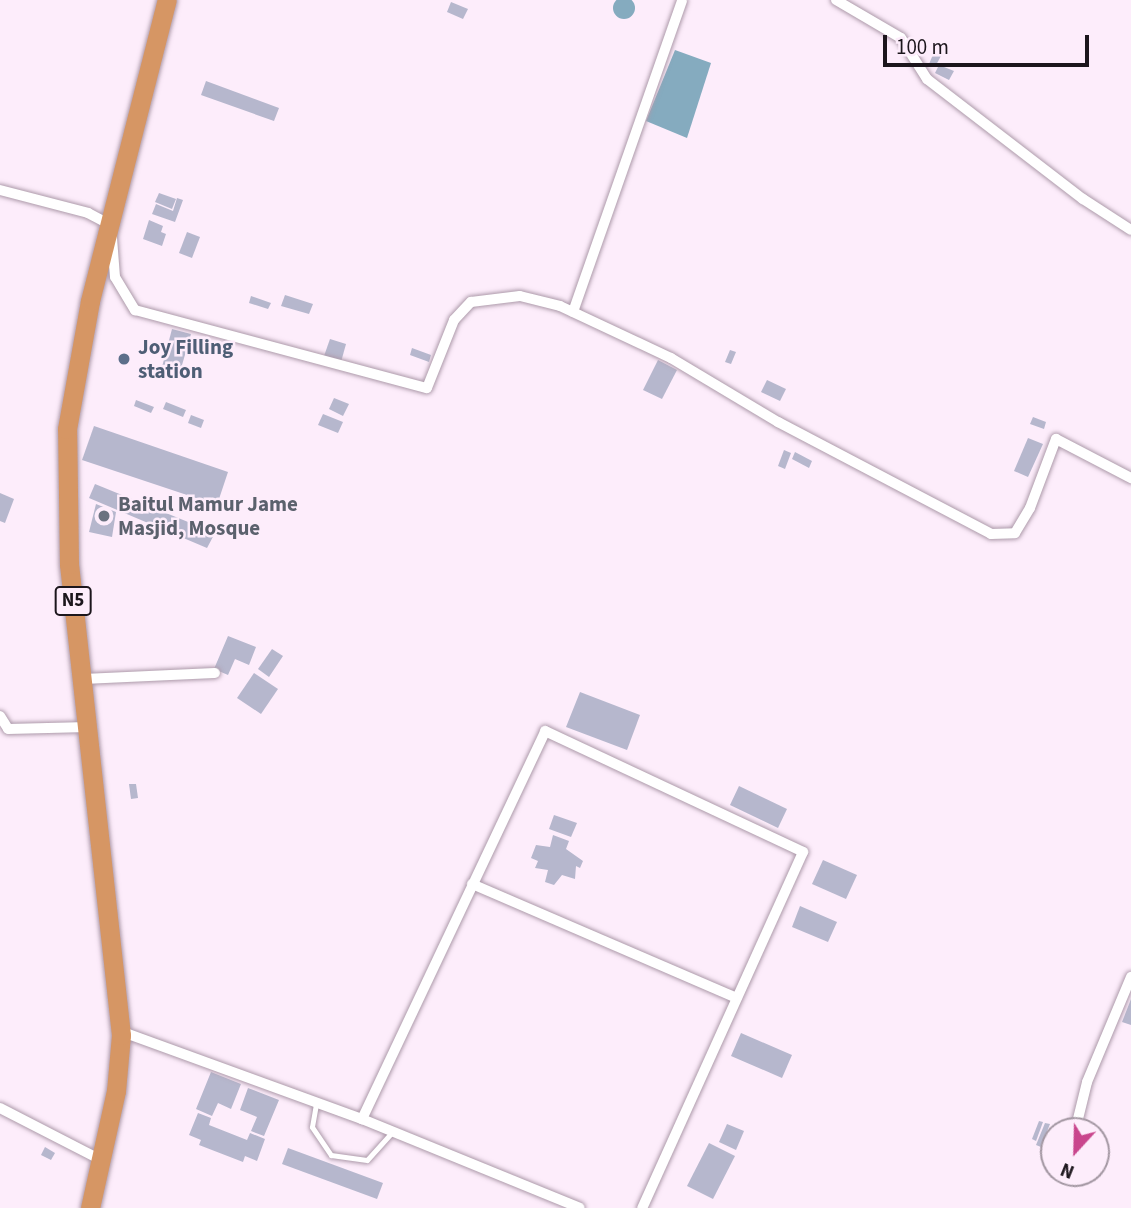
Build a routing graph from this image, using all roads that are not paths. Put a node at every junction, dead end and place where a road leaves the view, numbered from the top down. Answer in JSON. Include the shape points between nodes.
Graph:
{"nodes":[{"id":1,"x":167,"y":0,"type":"edge"},
{"id":2,"x":682,"y":0,"type":"edge"},
{"id":3,"x":836,"y":0,"type":"edge"},
{"id":4,"x":0,"y":190,"type":"edge"},
{"id":5,"x":111,"y":226,"type":"junction"},
{"id":6,"x":1131,"y":230,"type":"edge"},
{"id":7,"x":573,"y":312,"type":"junction"},
{"id":8,"x":1131,"y":478,"type":"edge"},
{"id":9,"x":215,"y":673,"type":"dead end"},
{"id":10,"x":83,"y":679,"type":"junction"},
{"id":11,"x":0,"y":716,"type":"edge"},
{"id":12,"x":88,"y":727,"type":"junction"},
{"id":13,"x":472,"y":884,"type":"junction"},
{"id":14,"x":1131,"y":977,"type":"edge"},
{"id":15,"x":737,"y":998,"type":"junction"},
{"id":16,"x":120,"y":1031,"type":"junction"},
{"id":17,"x":316,"y":1103,"type":"junction"},
{"id":18,"x":0,"y":1108,"type":"edge"},
{"id":19,"x":1078,"y":1117,"type":"edge"},
{"id":20,"x":362,"y":1119,"type":"junction"},
{"id":21,"x":392,"y":1132,"type":"junction"},
{"id":22,"x":101,"y":1160,"type":"junction"},
{"id":23,"x":89,"y":1208,"type":"edge"},
{"id":24,"x":580,"y":1208,"type":"edge"},
{"id":25,"x":642,"y":1208,"type":"edge"}],
"edges":[{"from":1,"to":5,"type":"highway","number":"N5"},
{"from":2,"to":7,"type":"street"},
{"from":3,"to":6,"type":"street","via":[[901,38],[926,79],[1083,199]]},
{"from":4,"to":5,"type":"street","via":[[88,213]]},
{"from":5,"to":7,"type":"street","via":[[115,277],[135,310],[427,388],[454,320],[471,302],[520,296]]},
{"from":5,"to":10,"type":"highway","number":"N5","via":[[74,374],[65,461],[68,553]]},
{"from":7,"to":8,"type":"street","via":[[671,358],[778,422],[991,534],[1015,533],[1030,508],[1056,439]]},
{"from":9,"to":10,"type":"street"},
{"from":10,"to":12,"type":"highway","number":"N5"},
{"from":11,"to":12,"type":"street","via":[[8,729]]},
{"from":12,"to":16,"type":"highway","number":"N5"},
{"from":13,"to":15,"type":"street"},
{"from":13,"to":15,"type":"street","via":[[545,731],[803,852]]},
{"from":13,"to":20,"type":"street"},
{"from":14,"to":19,"type":"street","via":[[1087,1082]]},
{"from":15,"to":25,"type":"street"},
{"from":16,"to":17,"type":"street"},
{"from":16,"to":22,"type":"highway","number":"N5","via":[[116,1091]]},
{"from":17,"to":20,"type":"street"},
{"from":17,"to":21,"type":"lane","via":[[312,1127],[331,1156],[367,1160]]},
{"from":18,"to":22,"type":"street"},
{"from":20,"to":21,"type":"street"},
{"from":21,"to":24,"type":"street"},
{"from":22,"to":23,"type":"highway","number":"N5"}]}
